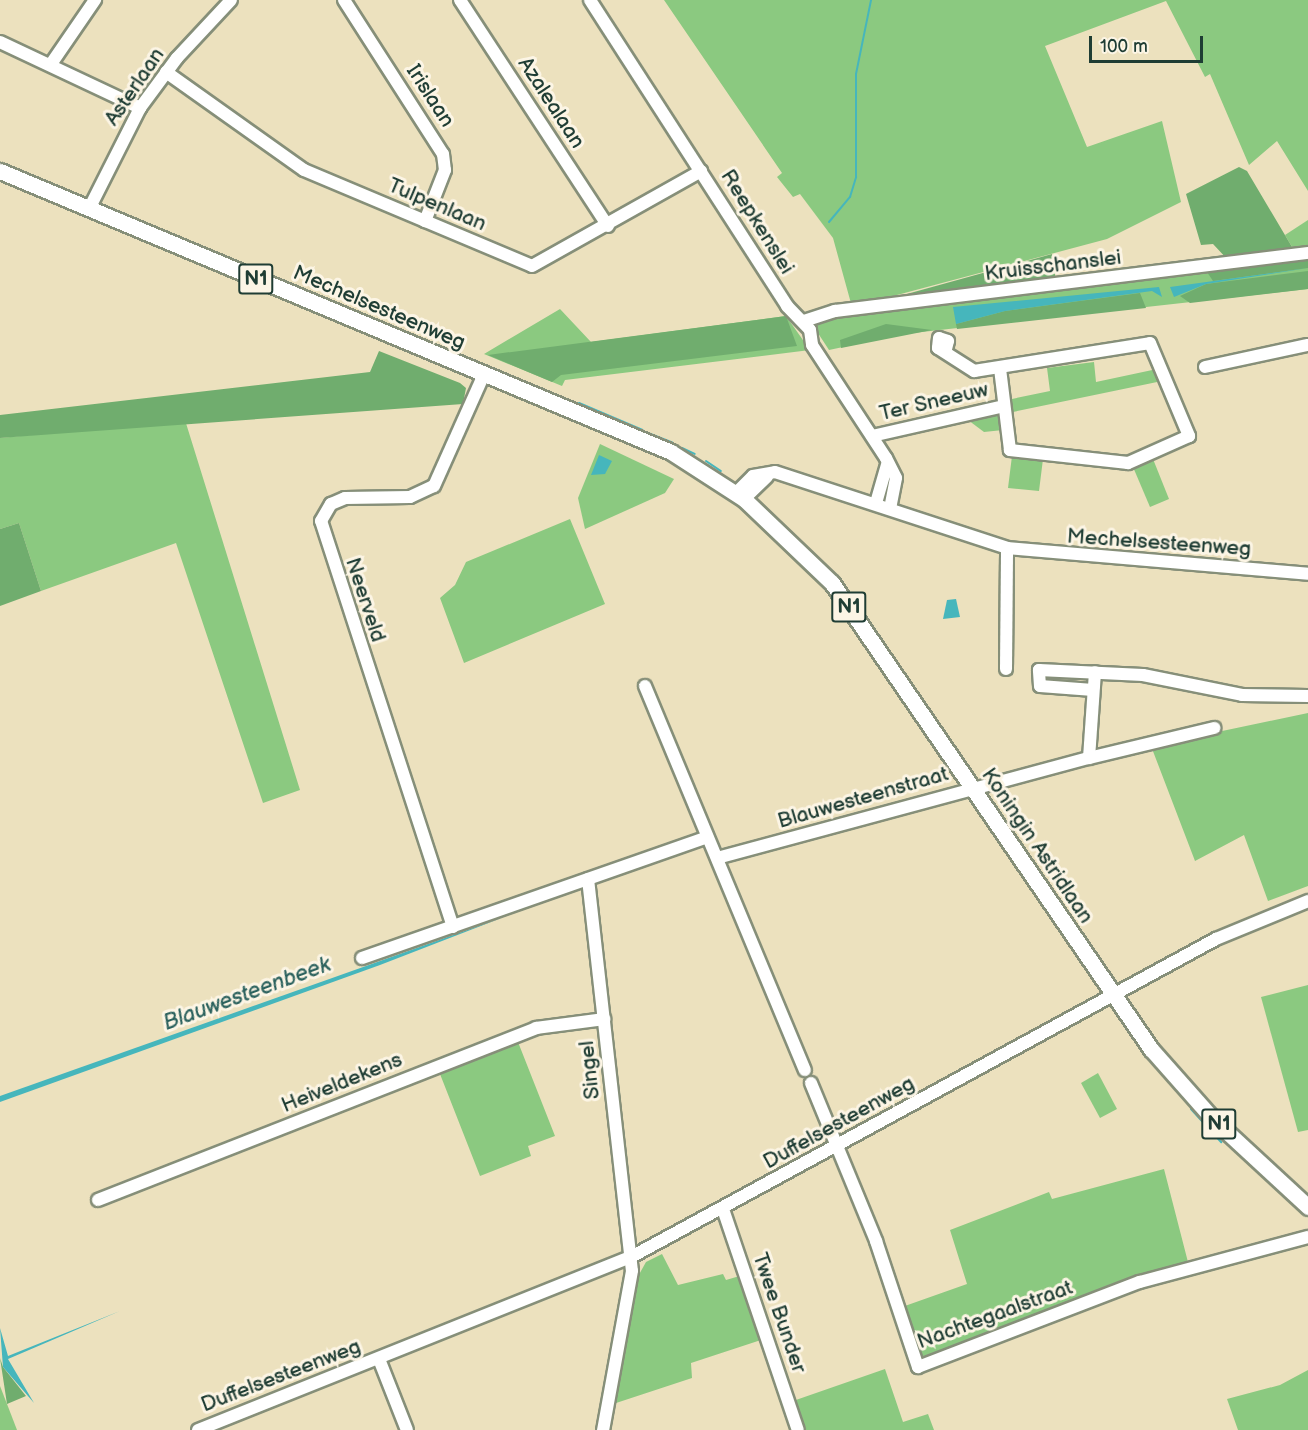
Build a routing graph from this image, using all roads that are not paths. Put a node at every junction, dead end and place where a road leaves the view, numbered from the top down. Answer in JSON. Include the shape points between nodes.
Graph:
{"nodes":[{"id":1,"x":94,"y":0,"type":"edge"},
{"id":2,"x":231,"y":0,"type":"edge"},
{"id":3,"x":344,"y":0,"type":"edge"},
{"id":4,"x":460,"y":0,"type":"edge"},
{"id":5,"x":590,"y":0,"type":"edge"},
{"id":6,"x":0,"y":42,"type":"edge"},
{"id":7,"x":51,"y":64,"type":"junction"},
{"id":8,"x":166,"y":72,"type":"junction"},
{"id":9,"x":140,"y":108,"type":"junction"},
{"id":10,"x":0,"y":171,"type":"edge"},
{"id":11,"x":701,"y":171,"type":"junction"},
{"id":12,"x":89,"y":209,"type":"junction"},
{"id":13,"x":425,"y":221,"type":"junction"},
{"id":14,"x":608,"y":226,"type":"junction"},
{"id":15,"x":1308,"y":254,"type":"edge"},
{"id":16,"x":804,"y":321,"type":"junction"},
{"id":17,"x":1308,"y":345,"type":"edge"},
{"id":18,"x":946,"y":349,"type":"dead end"},
{"id":19,"x":1205,"y":367,"type":"dead end"},
{"id":20,"x":1000,"y":368,"type":"junction"},
{"id":21,"x":484,"y":374,"type":"junction"},
{"id":22,"x":1004,"y":406,"type":"junction"},
{"id":23,"x":872,"y":436,"type":"junction"},
{"id":24,"x":887,"y":465,"type":"junction"},
{"id":25,"x":740,"y":496,"type":"junction"},
{"id":26,"x":876,"y":503,"type":"junction"},
{"id":27,"x":890,"y":508,"type":"junction"},
{"id":28,"x":1007,"y":548,"type":"junction"},
{"id":29,"x":1308,"y":574,"type":"edge"},
{"id":30,"x":1006,"y":669,"type":"dead end"},
{"id":31,"x":1095,"y":672,"type":"junction"},
{"id":32,"x":645,"y":686,"type":"dead end"},
{"id":33,"x":1093,"y":690,"type":"junction"},
{"id":34,"x":1308,"y":696,"type":"edge"},
{"id":35,"x":1214,"y":728,"type":"dead end"},
{"id":36,"x":1089,"y":758,"type":"junction"},
{"id":37,"x":973,"y":788,"type":"junction"},
{"id":38,"x":705,"y":838,"type":"junction"},
{"id":39,"x":721,"y":857,"type":"junction"},
{"id":40,"x":588,"y":879,"type":"junction"},
{"id":41,"x":1308,"y":901,"type":"edge"},
{"id":42,"x":453,"y":927,"type":"junction"},
{"id":43,"x":362,"y":958,"type":"dead end"},
{"id":44,"x":1114,"y":994,"type":"junction"},
{"id":45,"x":604,"y":1019,"type":"junction"},
{"id":46,"x":805,"y":1070,"type":"dead end"},
{"id":47,"x":811,"y":1083,"type":"dead end"},
{"id":48,"x":838,"y":1146,"type":"junction"},
{"id":49,"x":98,"y":1200,"type":"dead end"},
{"id":50,"x":1308,"y":1207,"type":"edge"},
{"id":51,"x":723,"y":1209,"type":"junction"},
{"id":52,"x":1308,"y":1237,"type":"edge"},
{"id":53,"x":631,"y":1257,"type":"junction"},
{"id":54,"x":379,"y":1359,"type":"junction"},
{"id":55,"x":198,"y":1430,"type":"edge"},
{"id":56,"x":406,"y":1430,"type":"edge"},
{"id":57,"x":603,"y":1430,"type":"edge"},
{"id":58,"x":798,"y":1430,"type":"edge"}],
"edges":[{"from":1,"to":7,"type":"street"},
{"from":2,"to":8,"type":"street","name":"Asterlaan"},
{"from":3,"to":13,"type":"street","name":"Irislaan","via":[[443,154],[445,170]]},
{"from":4,"to":14,"type":"street","name":"Azalealaan"},
{"from":5,"to":11,"type":"street","name":"Reepkenslei"},
{"from":6,"to":7,"type":"street"},
{"from":7,"to":9,"type":"street"},
{"from":8,"to":9,"type":"street","name":"Asterlaan"},
{"from":8,"to":13,"type":"street","name":"Tulpenlaan","via":[[294,164]]},
{"from":9,"to":12,"type":"street","name":"Asterlaan"},
{"from":10,"to":12,"type":"main road","name":"Mechelsesteenweg","number":"N1"},
{"from":11,"to":14,"type":"street","name":"Tulpenlaan"},
{"from":11,"to":16,"type":"street","name":"Reepkenslei","via":[[787,306]]},
{"from":12,"to":21,"type":"main road","name":"Mechelsesteenweg","number":"N1"},
{"from":13,"to":14,"type":"street","name":"Tulpenlaan","via":[[535,267]]},
{"from":15,"to":16,"type":"street","name":"Kruisschanslei","via":[[835,311]]},
{"from":16,"to":23,"type":"street","name":"Reepkenslei","via":[[812,345]]},
{"from":17,"to":19,"type":"street"},
{"from":18,"to":20,"type":"street","via":[[971,371]]},
{"from":20,"to":22,"type":"street","name":"Ter Sneeuw"},
{"from":20,"to":22,"type":"street","name":"Ter Sneeuw","via":[[1150,343],[1189,436],[1127,463],[1009,449]]},
{"from":21,"to":25,"type":"main road","name":"Mechelsesteenweg","number":"N1","via":[[671,453]]},
{"from":21,"to":42,"type":"street","name":"Neerveld","via":[[434,486],[410,497],[345,498],[331,504],[321,521]]},
{"from":22,"to":23,"type":"street","name":"Ter Sneeuw"},
{"from":23,"to":24,"type":"street","name":"Reepkenslei"},
{"from":24,"to":26,"type":"street"},
{"from":24,"to":27,"type":"street","name":"Reepkenslei","via":[[896,478]]},
{"from":25,"to":26,"type":"street","name":"Mechelsesteenweg","via":[[753,476],[783,474]]},
{"from":25,"to":37,"type":"main road","name":"Koningin Astridlaan","number":"N1","via":[[832,583]]},
{"from":26,"to":27,"type":"street","name":"Mechelsesteenweg"},
{"from":27,"to":28,"type":"street","name":"Mechelsesteenweg"},
{"from":28,"to":29,"type":"street","name":"Mechelsesteenweg"},
{"from":28,"to":30,"type":"street"},
{"from":31,"to":33,"type":"street"},
{"from":31,"to":33,"type":"street","via":[[1039,670],[1040,686]]},
{"from":31,"to":34,"type":"street","via":[[1163,679],[1242,695]]},
{"from":32,"to":38,"type":"street"},
{"from":33,"to":36,"type":"street"},
{"from":35,"to":36,"type":"street","name":"Blauwesteenstraat"},
{"from":36,"to":37,"type":"street","name":"Blauwesteenstraat"},
{"from":37,"to":39,"type":"street","name":"Blauwesteenstraat"},
{"from":37,"to":44,"type":"main road","name":"Koningin Astridlaan","number":"N1"},
{"from":38,"to":39,"type":"street"},
{"from":38,"to":40,"type":"street"},
{"from":39,"to":46,"type":"street"},
{"from":40,"to":42,"type":"street"},
{"from":40,"to":45,"type":"street","name":"Singel"},
{"from":41,"to":44,"type":"street","name":"Duffelsesteenweg","via":[[1231,931]]},
{"from":42,"to":43,"type":"street"},
{"from":44,"to":48,"type":"street","name":"Duffelsesteenweg"},
{"from":44,"to":50,"type":"main road","name":"Koningin Astridlaan","number":"N1","via":[[1176,1080]]},
{"from":45,"to":49,"type":"street","name":"Heiveldekens","via":[[536,1028]]},
{"from":45,"to":53,"type":"street","name":"Singel"},
{"from":47,"to":48,"type":"street"},
{"from":48,"to":51,"type":"street","name":"Duffelsesteenweg"},
{"from":48,"to":52,"type":"street","name":"Nachtegaalstraat","via":[[918,1367],[1140,1282]]},
{"from":51,"to":53,"type":"street","name":"Duffelsesteenweg"},
{"from":51,"to":58,"type":"street","name":"Twee Bunder"},
{"from":53,"to":54,"type":"street","name":"Duffelsesteenweg"},
{"from":53,"to":57,"type":"street","name":"Singel"},
{"from":54,"to":55,"type":"street","name":"Duffelsesteenweg"},
{"from":54,"to":56,"type":"street","name":"Duffelsesteenweg"}]}
